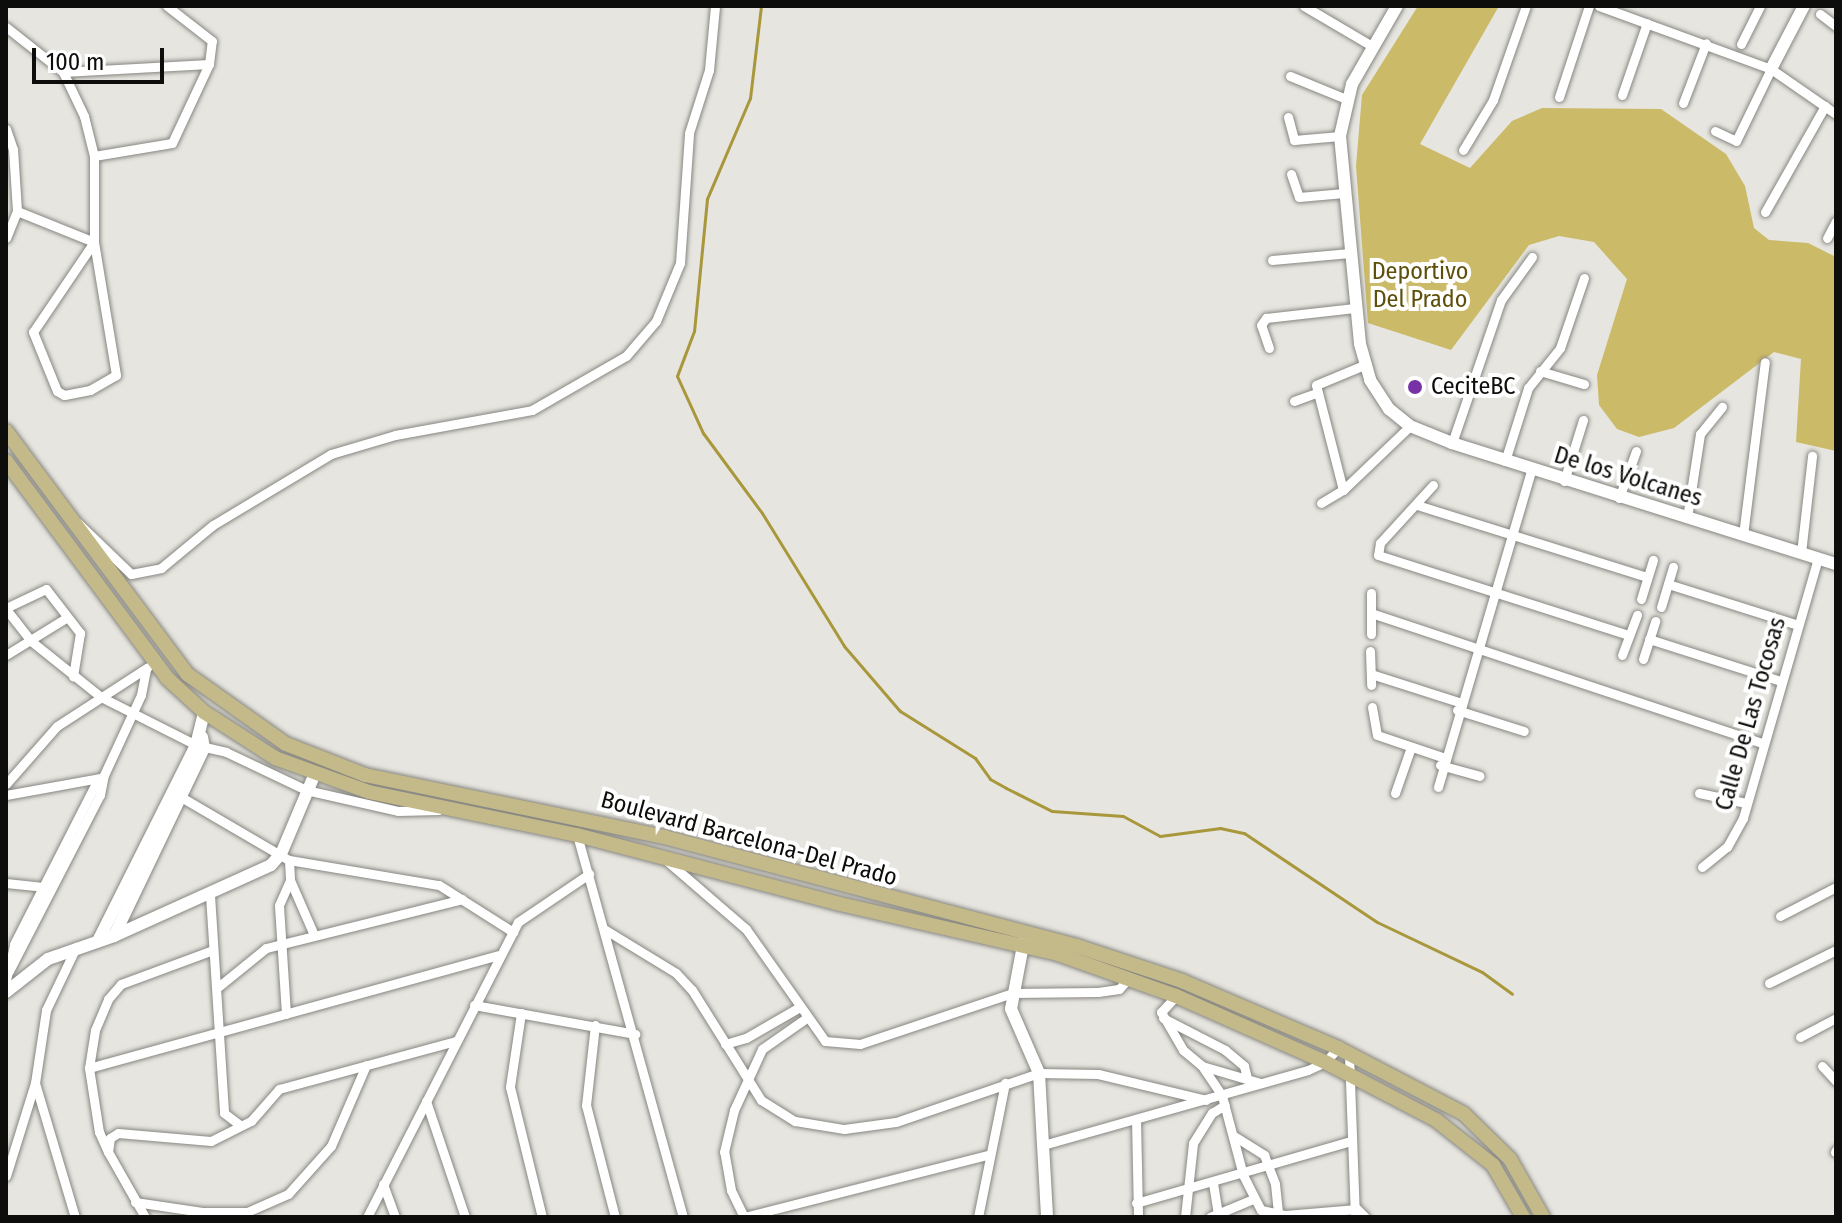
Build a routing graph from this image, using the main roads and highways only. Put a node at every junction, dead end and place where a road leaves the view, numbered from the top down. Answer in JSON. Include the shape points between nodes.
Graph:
{"nodes":[{"id":1,"x":6,"y":431,"type":"edge"},
{"id":2,"x":6,"y":461,"type":"edge"},
{"id":3,"x":1024,"y":940,"type":"junction"},
{"id":4,"x":1523,"y":1217,"type":"edge"},
{"id":5,"x":1543,"y":1217,"type":"edge"}],
"edges":[{"from":1,"to":3,"type":"main road","name":"Boulevard Barcelona-Del Prado","via":[[187,674],[255,726],[323,763],[664,837]]},
{"from":2,"to":3,"type":"main road","name":"Boulevard Barcelona-Del Prado","via":[[149,666],[246,742],[314,776]]},
{"from":3,"to":4,"type":"main road","name":"Boulevard Barcelona-Del Prado","via":[[1176,996],[1325,1062],[1436,1120],[1493,1165]]},
{"from":3,"to":5,"type":"main road","name":"Boulevard Barcelona-Del Prado","via":[[1182,981],[1344,1051],[1464,1114],[1510,1159]]}]}
